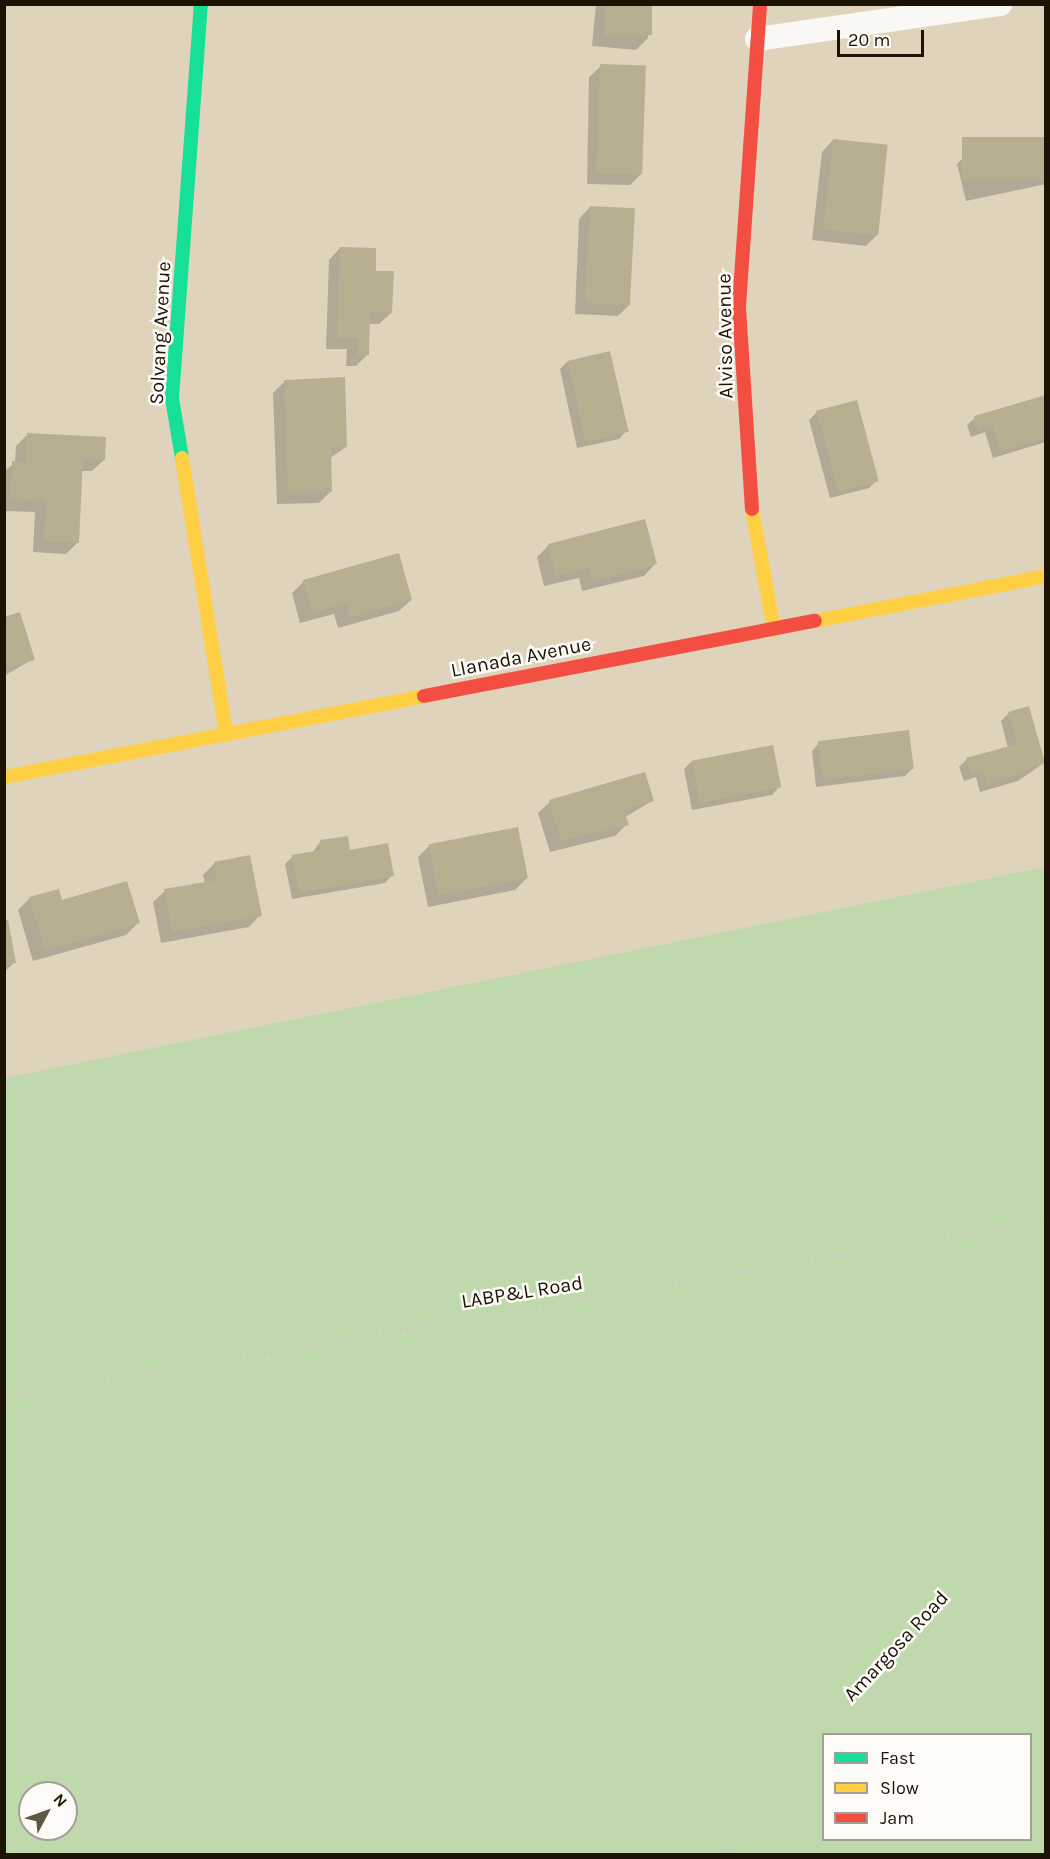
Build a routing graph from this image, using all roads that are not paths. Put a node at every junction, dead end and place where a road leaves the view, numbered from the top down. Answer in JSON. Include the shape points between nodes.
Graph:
{"nodes":[{"id":1,"x":201,"y":4,"type":"edge"},
{"id":2,"x":760,"y":4,"type":"edge"},
{"id":3,"x":1000,"y":4,"type":"edge"},
{"id":4,"x":757,"y":39,"type":"junction"},
{"id":5,"x":1046,"y":576,"type":"edge"},
{"id":6,"x":774,"y":630,"type":"junction"},
{"id":7,"x":226,"y":732,"type":"junction"},
{"id":8,"x":4,"y":777,"type":"edge"}],
"edges":[{"from":1,"to":7,"type":"street","name":"Solvang Avenue","via":[[172,398]]},
{"from":2,"to":4,"type":"street","name":"Alviso Avenue"},
{"from":3,"to":4,"type":"street"},
{"from":4,"to":6,"type":"street","name":"Alviso Avenue","via":[[740,306],[752,508]]},
{"from":5,"to":6,"type":"street","name":"Llanada Avenue"},
{"from":6,"to":7,"type":"street","name":"Llanada Avenue"},
{"from":7,"to":8,"type":"street","name":"Llanada Avenue"}]}
